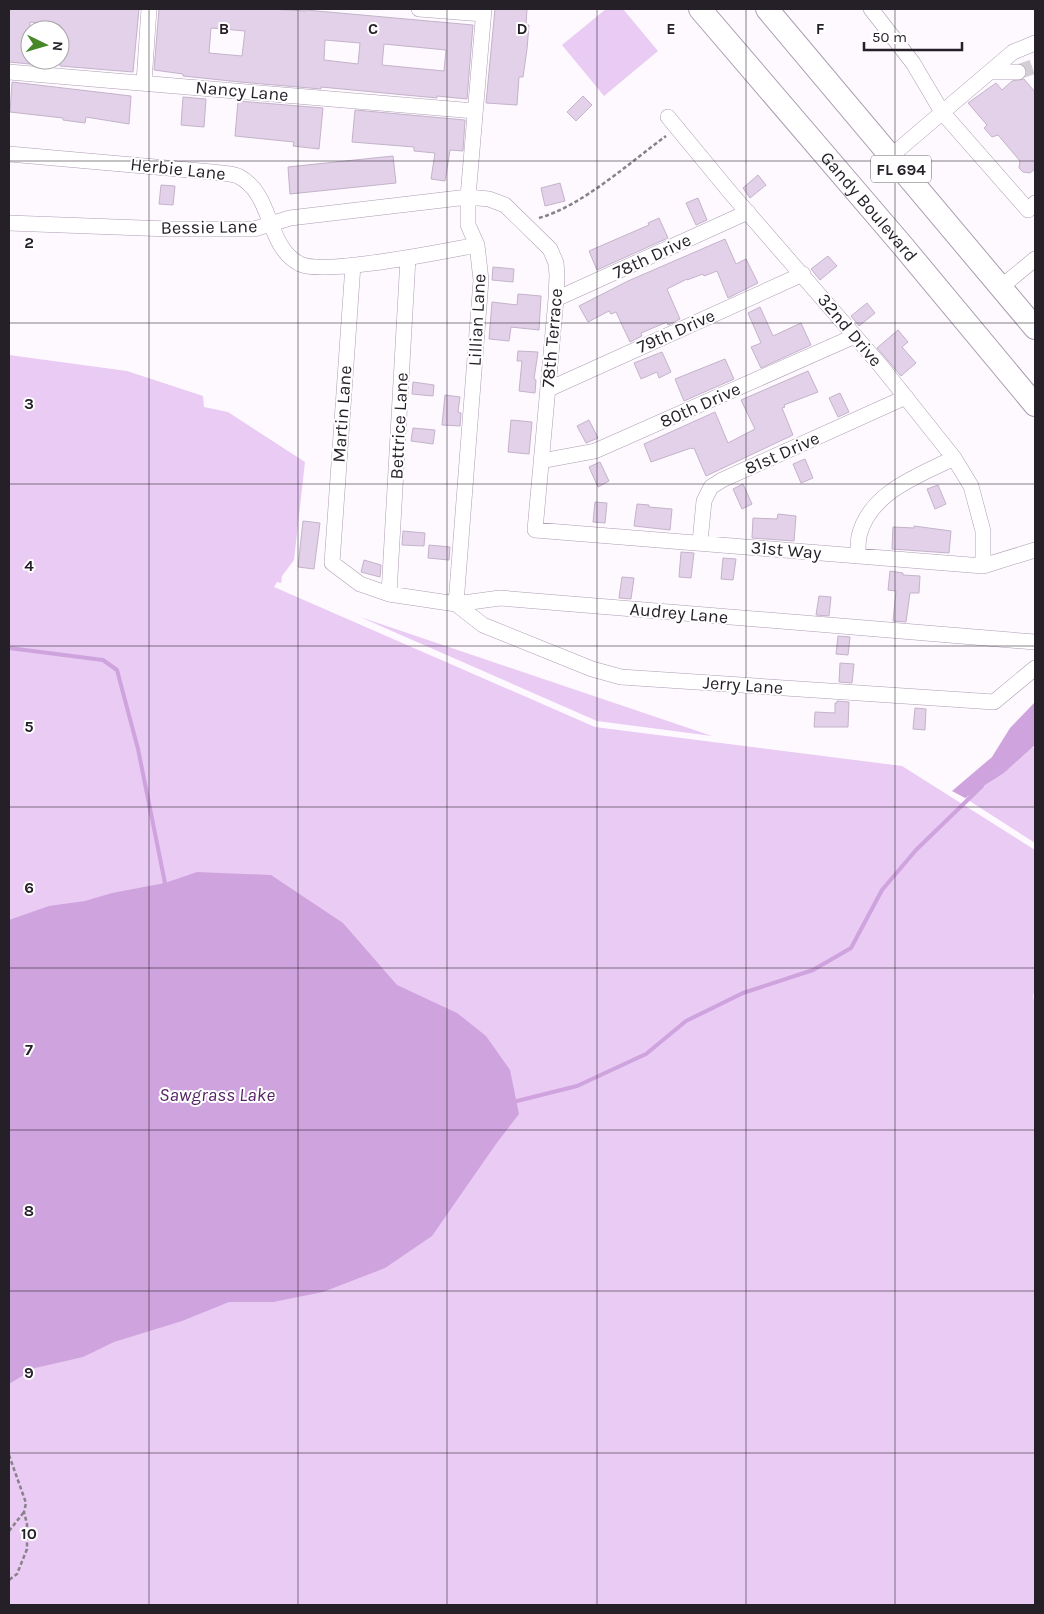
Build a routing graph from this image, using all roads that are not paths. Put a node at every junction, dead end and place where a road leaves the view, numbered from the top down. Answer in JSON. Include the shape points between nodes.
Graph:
{"nodes":[{"id":1,"x":149,"y":9,"type":"edge"},
{"id":2,"x":419,"y":9,"type":"edge"},
{"id":3,"x":700,"y":9,"type":"edge"},
{"id":4,"x":870,"y":9,"type":"edge"},
{"id":5,"x":484,"y":12,"type":"edge"},
{"id":6,"x":768,"y":12,"type":"edge"},
{"id":7,"x":1035,"y":43,"type":"edge"},
{"id":8,"x":9,"y":72,"type":"edge"},
{"id":9,"x":990,"y":72,"type":"junction"},
{"id":10,"x":1018,"y":72,"type":"tunnel mouth"},
{"id":11,"x":144,"y":82,"type":"junction"},
{"id":12,"x":475,"y":111,"type":"junction"},
{"id":13,"x":942,"y":112,"type":"junction"},
{"id":14,"x":673,"y":123,"type":"road end"},
{"id":15,"x":9,"y":154,"type":"edge"},
{"id":16,"x":890,"y":156,"type":"junction"},
{"id":17,"x":468,"y":197,"type":"junction"},
{"id":18,"x":1035,"y":203,"type":"edge"},
{"id":19,"x":748,"y":212,"type":"junction"},
{"id":20,"x":9,"y":223,"type":"edge"},
{"id":21,"x":271,"y":224,"type":"junction"},
{"id":22,"x":477,"y":246,"type":"junction"},
{"id":23,"x":408,"y":258,"type":"junction"},
{"id":24,"x":1035,"y":259,"type":"edge"},
{"id":25,"x":352,"y":265,"type":"junction"},
{"id":26,"x":803,"y":274,"type":"junction"},
{"id":27,"x":1001,"y":287,"type":"junction"},
{"id":28,"x":556,"y":299,"type":"junction"},
{"id":29,"x":1035,"y":328,"type":"edge"},
{"id":30,"x":855,"y":336,"type":"junction"},
{"id":31,"x":549,"y":389,"type":"junction"},
{"id":32,"x":906,"y":397,"type":"junction"},
{"id":33,"x":1035,"y":405,"type":"edge"},
{"id":34,"x":954,"y":458,"type":"junction"},
{"id":35,"x":540,"y":461,"type":"junction"},
{"id":36,"x":535,"y":530,"type":"joint"},
{"id":37,"x":700,"y":542,"type":"junction"},
{"id":38,"x":1035,"y":550,"type":"edge"},
{"id":39,"x":858,"y":556,"type":"junction"},
{"id":40,"x":332,"y":563,"type":"joint"},
{"id":41,"x":982,"y":566,"type":"junction"},
{"id":42,"x":389,"y":594,"type":"junction"},
{"id":43,"x":456,"y":604,"type":"junction"},
{"id":44,"x":1035,"y":642,"type":"edge"},
{"id":45,"x":1035,"y":668,"type":"edge"}],
"edges":[{"from":1,"to":11,"type":"street"},
{"from":2,"to":5,"type":"street"},
{"from":3,"to":33,"type":"highway","name":"Gandy Boulevard","number":"FL 694"},
{"from":4,"to":13,"type":"street","via":[[913,63]]},
{"from":5,"to":12,"type":"street","name":"Lillian Lane"},
{"from":6,"to":16,"type":"highway","number":"FL 694"},
{"from":7,"to":9,"type":"street","via":[[1013,52]]},
{"from":8,"to":11,"type":"street","name":"Nancy Lane"},
{"from":9,"to":10,"type":"street"},
{"from":9,"to":13,"type":"street"},
{"from":11,"to":12,"type":"street","name":"Nancy Lane"},
{"from":12,"to":17,"type":"street","name":"Lillian Lane"},
{"from":13,"to":16,"type":"street"},
{"from":13,"to":18,"type":"street","via":[[1028,210]]},
{"from":14,"to":19,"type":"street","name":"32nd Drive"},
{"from":15,"to":21,"type":"street","name":"Herbie Lane","via":[[237,175],[255,188]]},
{"from":16,"to":27,"type":"highway","number":"FL 694"},
{"from":17,"to":21,"type":"street","via":[[290,218]]},
{"from":17,"to":22,"type":"street","name":"Lillian Lane","via":[[468,225]]},
{"from":17,"to":28,"type":"street","name":"78th Terrace","via":[[505,205],[550,249],[556,263]]},
{"from":19,"to":26,"type":"street","name":"32nd Drive"},
{"from":19,"to":28,"type":"street","name":"78th Drive"},
{"from":20,"to":21,"type":"street","name":"Bessie Lane","via":[[254,230]]},
{"from":21,"to":25,"type":"street","name":"Bessie Lane","via":[[288,256],[302,265]]},
{"from":22,"to":23,"type":"street","name":"Bessie Lane"},
{"from":22,"to":43,"type":"street","name":"Lillian Lane","via":[[481,280]]},
{"from":23,"to":25,"type":"street","name":"Bessie Lane"},
{"from":23,"to":42,"type":"street","name":"Bettrice Lane"},
{"from":24,"to":27,"type":"street"},
{"from":25,"to":40,"type":"street","name":"Martin Lane"},
{"from":26,"to":30,"type":"street","name":"32nd Drive"},
{"from":26,"to":31,"type":"street","name":"79th Drive"},
{"from":27,"to":29,"type":"highway","number":"FL 694"},
{"from":28,"to":31,"type":"street","name":"78th Terrace"},
{"from":30,"to":32,"type":"street","name":"32nd Drive"},
{"from":30,"to":35,"type":"street","name":"80th Drive","via":[[595,452]]},
{"from":31,"to":35,"type":"street","name":"78th Terrace"},
{"from":32,"to":34,"type":"street","name":"32nd Drive"},
{"from":32,"to":37,"type":"street","name":"81st Drive","via":[[711,487],[704,501]]},
{"from":34,"to":39,"type":"street","via":[[882,497],[868,514],[859,536]]},
{"from":34,"to":41,"type":"street","name":"32nd Drive","via":[[971,486],[983,531]]},
{"from":35,"to":36,"type":"street","name":"78th Terrace"},
{"from":36,"to":37,"type":"street","name":"31st Way"},
{"from":37,"to":39,"type":"street","name":"31st Way"},
{"from":38,"to":41,"type":"street","name":"31st Way"},
{"from":39,"to":41,"type":"street","name":"31st Way"},
{"from":40,"to":42,"type":"street","name":"Audrey Lane","via":[[360,584]]},
{"from":42,"to":43,"type":"street","name":"Audrey Lane"},
{"from":43,"to":44,"type":"street","name":"Audrey Lane","via":[[500,598]]},
{"from":43,"to":45,"type":"street","name":"Jerry Lane","via":[[482,625],[592,669],[621,677],[994,702]]}]}
